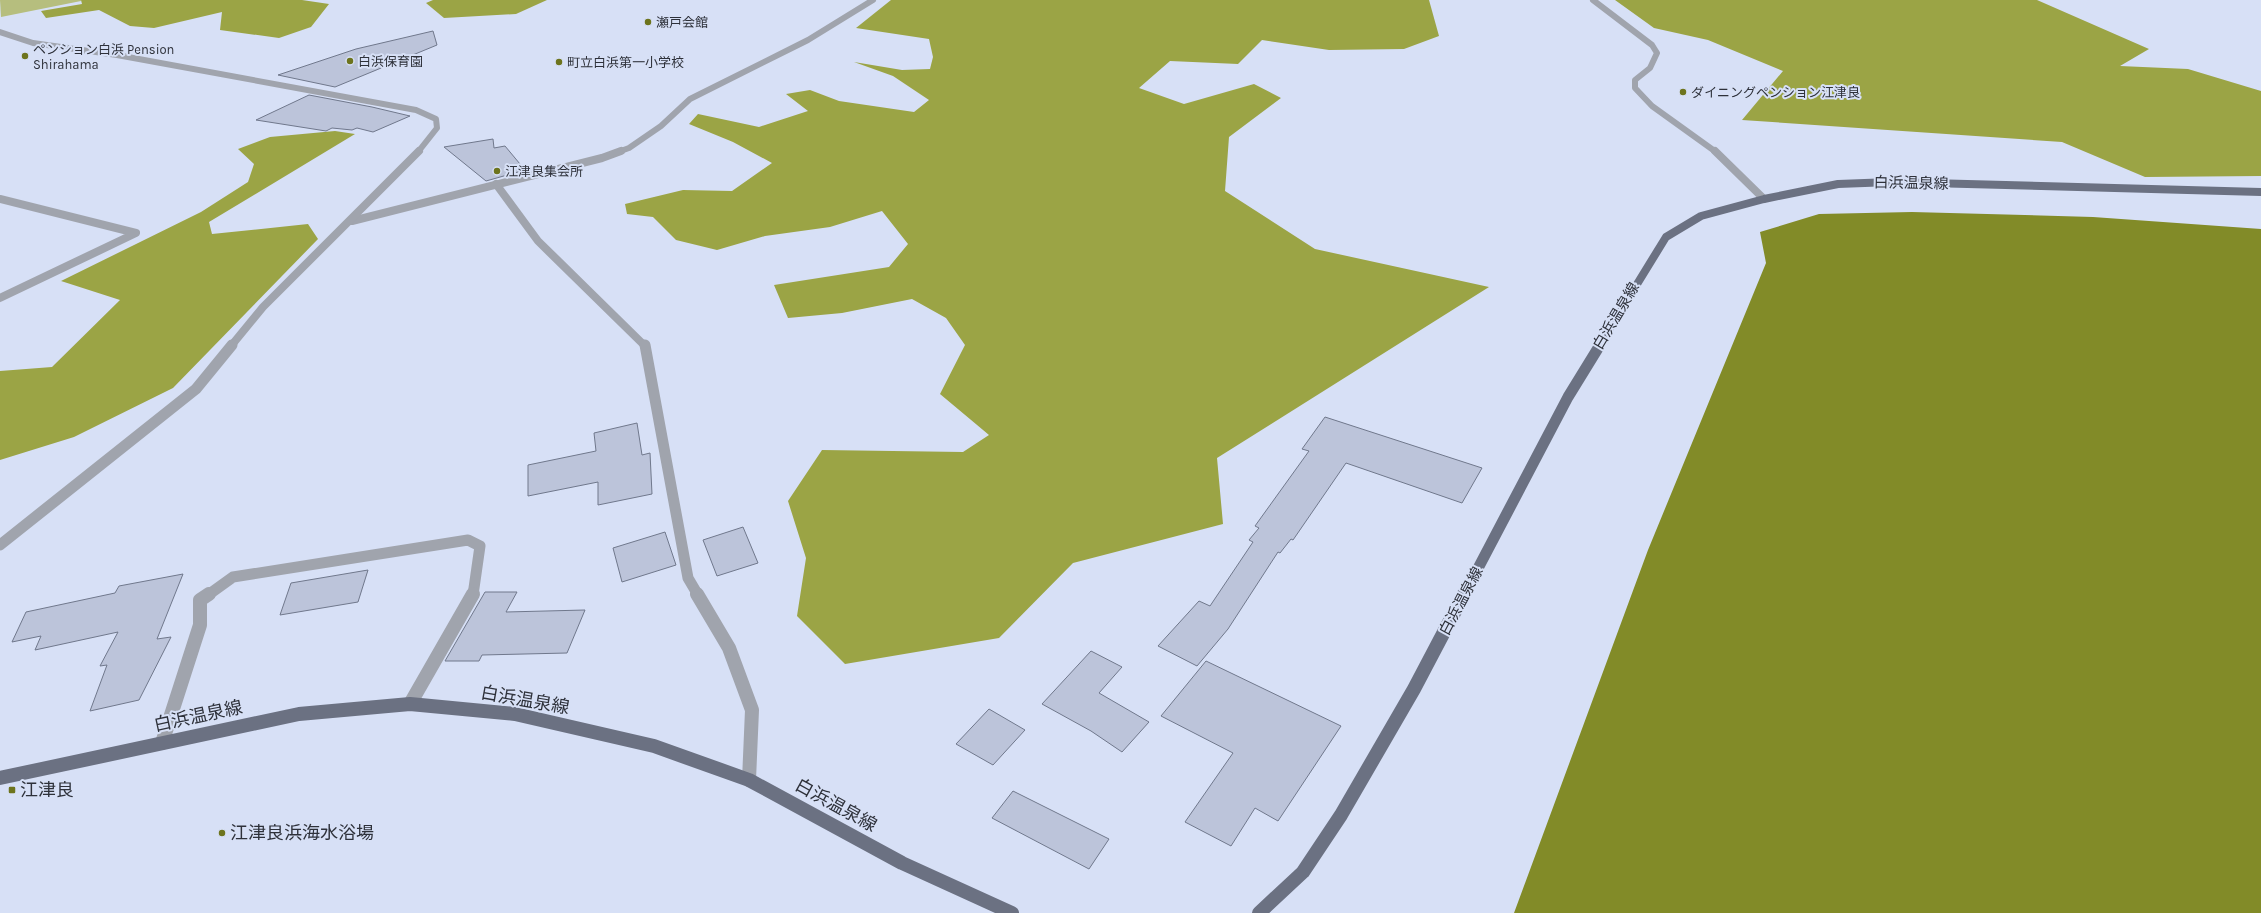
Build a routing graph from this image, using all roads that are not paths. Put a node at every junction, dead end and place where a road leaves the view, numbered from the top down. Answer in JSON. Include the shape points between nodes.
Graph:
{"nodes":[{"id":1,"x":873,"y":0,"type":"edge"},
{"id":2,"x":1593,"y":0,"type":"edge"},
{"id":3,"x":0,"y":32,"type":"edge"},
{"id":4,"x":496,"y":184,"type":"junction"},
{"id":5,"x":2261,"y":192,"type":"edge"},
{"id":6,"x":0,"y":199,"type":"edge"},
{"id":7,"x":1764,"y":199,"type":"junction"},
{"id":8,"x":351,"y":221,"type":"junction"},
{"id":9,"x":0,"y":298,"type":"edge"},
{"id":10,"x":0,"y":545,"type":"edge"},
{"id":11,"x":410,"y":704,"type":"junction"},
{"id":12,"x":162,"y":743,"type":"junction"},
{"id":13,"x":0,"y":778,"type":"edge"},
{"id":14,"x":749,"y":780,"type":"junction"},
{"id":15,"x":1012,"y":913,"type":"edge"},
{"id":16,"x":1259,"y":913,"type":"edge"}],
"edges":[{"from":1,"to":4,"type":"street","via":[[808,40],[690,99],[662,126],[629,148],[602,158]]},
{"from":2,"to":7,"type":"street","via":[[1652,45],[1657,53],[1650,68],[1635,80],[1635,88],[1652,106],[1714,150]]},
{"from":3,"to":8,"type":"street","via":[[33,43],[116,55],[378,102],[416,110],[436,119],[436,128],[412,159]]},
{"from":4,"to":8,"type":"street"},
{"from":4,"to":14,"type":"street","via":[[538,241],[645,344],[688,578],[729,648],[752,710]]},
{"from":5,"to":7,"type":"main road","name":"白浜温泉線","via":[[1891,182],[1838,184]]},
{"from":6,"to":9,"type":"street","via":[[136,233]]},
{"from":7,"to":16,"type":"main road","name":"白浜温泉線","via":[[1701,216],[1666,237],[1568,397],[1414,689],[1341,815],[1303,872]]},
{"from":8,"to":10,"type":"street","via":[[263,307],[196,389]]},
{"from":11,"to":12,"type":"main road","name":"白浜温泉線","via":[[299,714]]},
{"from":11,"to":12,"type":"street","via":[[473,596],[480,546],[468,540],[233,578],[200,600],[200,625]]},
{"from":11,"to":14,"type":"main road","name":"白浜温泉線","via":[[515,714],[654,746]]},
{"from":12,"to":13,"type":"main road","name":"白浜温泉線"},
{"from":14,"to":15,"type":"main road","name":"白浜温泉線","via":[[902,862]]}]}
